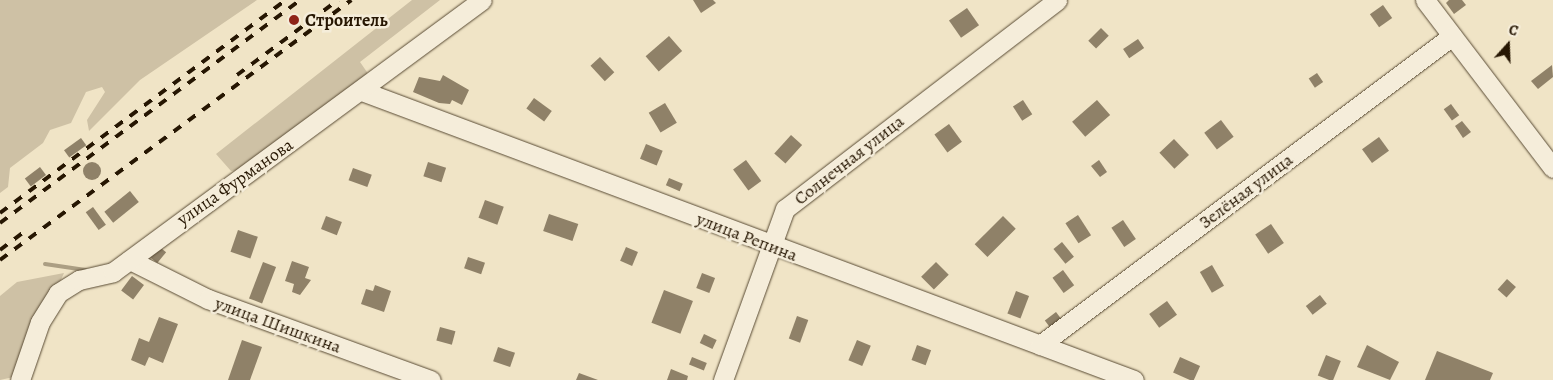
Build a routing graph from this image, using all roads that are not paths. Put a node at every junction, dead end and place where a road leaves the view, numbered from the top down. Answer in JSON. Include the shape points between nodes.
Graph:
{"nodes":[{"id":1,"x":482,"y":0,"type":"edge"},
{"id":2,"x":1057,"y":0,"type":"edge"},
{"id":3,"x":1425,"y":0,"type":"edge"},
{"id":4,"x":1452,"y":36,"type":"junction"},
{"id":5,"x":362,"y":91,"type":"junction"},
{"id":6,"x":1553,"y":168,"type":"edge"},
{"id":7,"x":771,"y":246,"type":"junction"},
{"id":8,"x":130,"y":260,"type":"junction"},
{"id":9,"x":1040,"y":346,"type":"junction"},
{"id":10,"x":1105,"y":375,"type":"edge"},
{"id":11,"x":20,"y":380,"type":"edge"},
{"id":12,"x":431,"y":380,"type":"edge"},
{"id":13,"x":723,"y":380,"type":"edge"},
{"id":14,"x":1134,"y":380,"type":"edge"}],
"edges":[{"from":1,"to":5,"type":"street","name":"улица Фурманова"},
{"from":2,"to":7,"type":"street","name":"Солнечная улица","via":[[784,209]]},
{"from":3,"to":4,"type":"street"},
{"from":4,"to":6,"type":"street"},
{"from":4,"to":9,"type":"street","name":"Зелёная улица"},
{"from":5,"to":7,"type":"street","name":"улица Репина"},
{"from":5,"to":8,"type":"street","name":"улица Фурманова"},
{"from":7,"to":9,"type":"street","name":"улица Репина"},
{"from":7,"to":13,"type":"street","name":"Солнечная улица"},
{"from":8,"to":11,"type":"street","name":"улица Фурманова","via":[[113,272],[79,280],[58,293],[40,322]]},
{"from":8,"to":12,"type":"street","name":"улица Шишкина","via":[[208,299]]},
{"from":9,"to":10,"type":"street","name":"улица Репина"},
{"from":10,"to":14,"type":"street","name":"улица Репина"}]}
